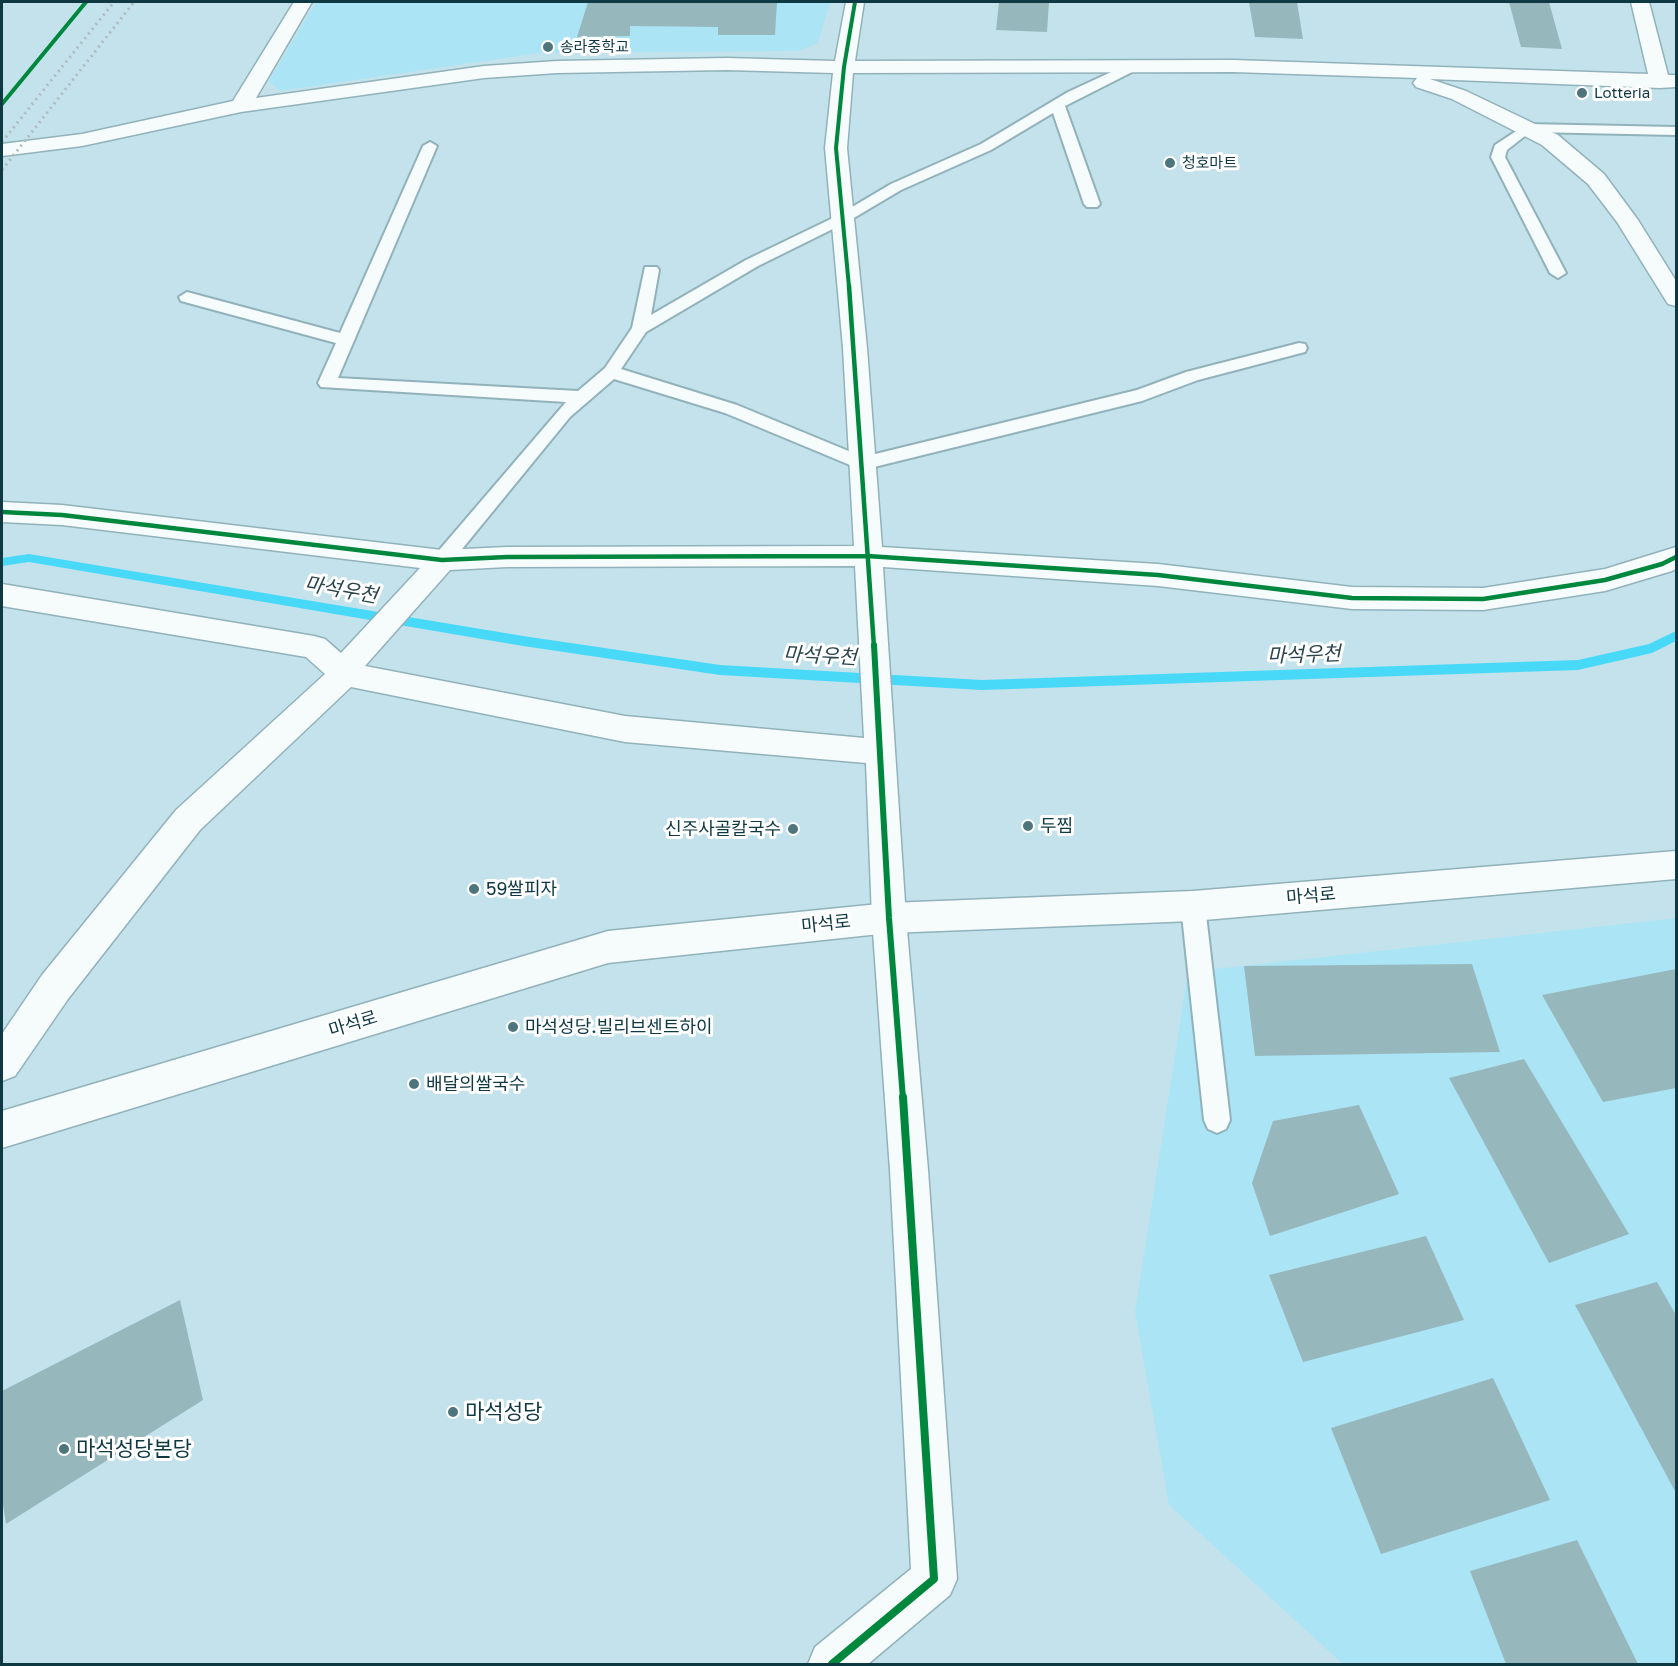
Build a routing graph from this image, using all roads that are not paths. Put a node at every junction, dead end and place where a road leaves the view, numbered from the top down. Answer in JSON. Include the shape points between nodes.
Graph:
{"nodes":[{"id":1,"x":303,"y":2,"type":"edge"},
{"id":2,"x":855,"y":2,"type":"edge"},
{"id":3,"x":1640,"y":2,"type":"edge"},
{"id":4,"x":844,"y":66,"type":"junction"},
{"id":5,"x":1133,"y":66,"type":"junction"},
{"id":6,"x":1390,"y":72,"type":"junction"},
{"id":7,"x":1668,"y":81,"type":"edge"},
{"id":8,"x":1057,"y":104,"type":"junction"},
{"id":9,"x":241,"y":106,"type":"junction"},
{"id":10,"x":1527,"y":128,"type":"junction"},
{"id":11,"x":1677,"y":131,"type":"edge"},
{"id":12,"x":430,"y":146,"type":"dead end"},
{"id":13,"x":2,"y":150,"type":"edge"},
{"id":14,"x":1092,"y":204,"type":"dead end"},
{"id":15,"x":842,"y":219,"type":"junction"},
{"id":16,"x":651,"y":270,"type":"dead end"},
{"id":17,"x":1558,"y":273,"type":"dead end"},
{"id":18,"x":187,"y":297,"type":"dead end"},
{"id":19,"x":1677,"y":299,"type":"edge"},
{"id":20,"x":640,"y":328,"type":"junction"},
{"id":21,"x":346,"y":340,"type":"junction"},
{"id":22,"x":1299,"y":348,"type":"dead end"},
{"id":23,"x":611,"y":372,"type":"junction"},
{"id":24,"x":582,"y":396,"type":"junction"},
{"id":25,"x":862,"y":464,"type":"junction"},
{"id":26,"x":2,"y":512,"type":"edge"},
{"id":27,"x":867,"y":556,"type":"junction"},
{"id":28,"x":1677,"y":557,"type":"edge"},
{"id":29,"x":442,"y":560,"type":"junction"},
{"id":30,"x":2,"y":595,"type":"edge"},
{"id":31,"x":350,"y":664,"type":"junction"},
{"id":32,"x":881,"y":752,"type":"junction"},
{"id":33,"x":1677,"y":865,"type":"edge"},
{"id":34,"x":1193,"y":906,"type":"junction"},
{"id":35,"x":889,"y":918,"type":"junction"},
{"id":36,"x":2,"y":1064,"type":"edge"},
{"id":37,"x":1217,"y":1120,"type":"dead end"},
{"id":38,"x":2,"y":1130,"type":"edge"},
{"id":39,"x":832,"y":1665,"type":"edge"}],
"edges":[{"from":1,"to":9,"type":"street"},
{"from":2,"to":4,"type":"street"},
{"from":3,"to":7,"type":"street"},
{"from":4,"to":5,"type":"street"},
{"from":4,"to":9,"type":"street","via":[[536,68]]},
{"from":4,"to":15,"type":"street","via":[[836,148]]},
{"from":5,"to":6,"type":"street"},
{"from":5,"to":8,"type":"lane"},
{"from":6,"to":7,"type":"street"},
{"from":6,"to":10,"type":"street","via":[[1459,95]]},
{"from":8,"to":14,"type":"lane"},
{"from":8,"to":15,"type":"lane","via":[[986,147],[896,187]]},
{"from":9,"to":13,"type":"street","via":[[82,140]]},
{"from":10,"to":11,"type":"lane"},
{"from":10,"to":17,"type":"lane","via":[[1500,148],[1498,157]]},
{"from":10,"to":19,"type":"street","via":[[1550,140],[1596,179]]},
{"from":12,"to":21,"type":"lane"},
{"from":15,"to":20,"type":"lane","via":[[752,263]]},
{"from":15,"to":25,"type":"street"},
{"from":16,"to":20,"type":"lane"},
{"from":18,"to":21,"type":"lane"},
{"from":20,"to":23,"type":"lane"},
{"from":21,"to":24,"type":"lane","via":[[327,383]]},
{"from":22,"to":25,"type":"lane","via":[[1192,376],[1142,395]]},
{"from":23,"to":24,"type":"lane"},
{"from":23,"to":25,"type":"lane","via":[[731,409]]},
{"from":24,"to":29,"type":"lane","via":[[564,412]]},
{"from":25,"to":27,"type":"street"},
{"from":26,"to":29,"type":"street","via":[[62,515]]},
{"from":27,"to":28,"type":"street","via":[[1158,575],[1352,598],[1471,599],[1605,580]]},
{"from":27,"to":29,"type":"street"},
{"from":27,"to":32,"type":"street"},
{"from":29,"to":31,"type":"street"},
{"from":30,"to":31,"type":"street","via":[[314,647]]},
{"from":31,"to":32,"type":"street","via":[[625,729]]},
{"from":31,"to":36,"type":"street","via":[[188,820],[55,987]]},
{"from":32,"to":35,"type":"street"},
{"from":33,"to":34,"type":"street","name":"마석로"},
{"from":34,"to":35,"type":"street","name":"마석로"},
{"from":34,"to":37,"type":"lane"},
{"from":35,"to":38,"type":"street","name":"마석로","via":[[608,947]]},
{"from":35,"to":39,"type":"street","via":[[934,1579]]}]}
